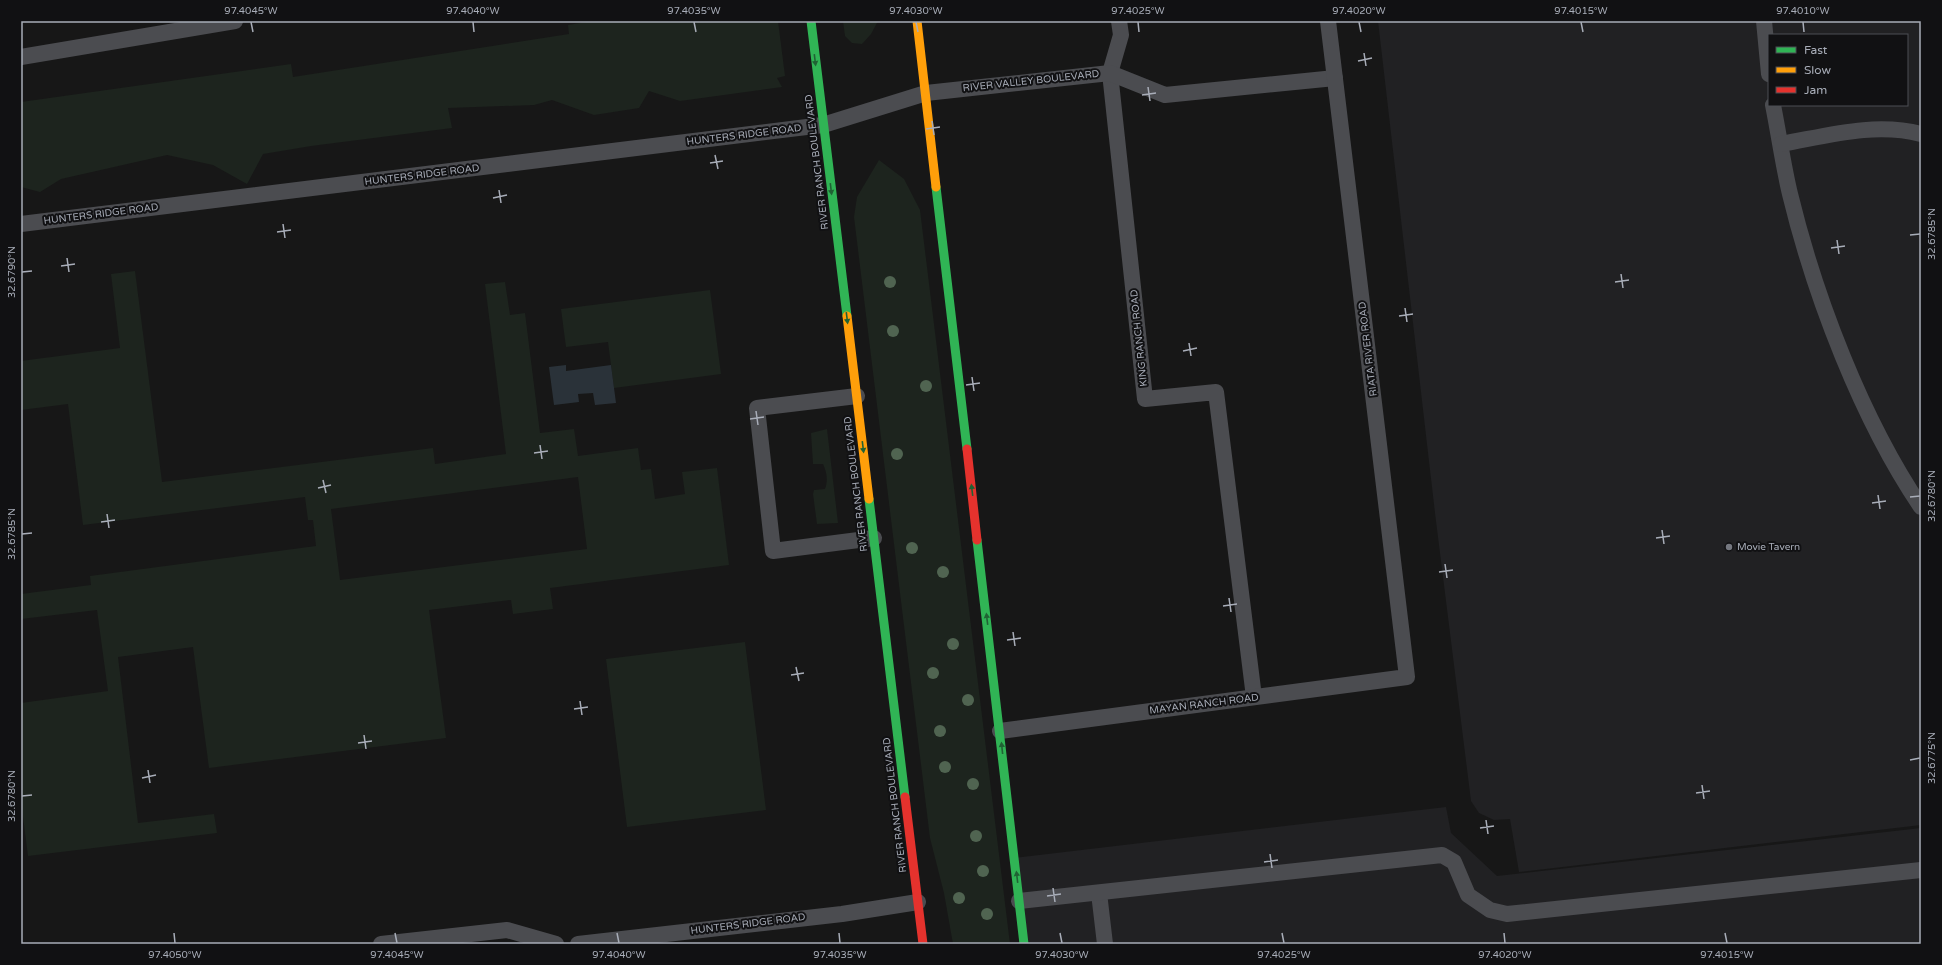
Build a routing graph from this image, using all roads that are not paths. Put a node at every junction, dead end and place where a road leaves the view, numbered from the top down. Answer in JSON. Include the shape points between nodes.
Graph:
{"nodes":[{"id":1,"x":235,"y":21,"type":"edge"},
{"id":2,"x":811,"y":21,"type":"edge"},
{"id":3,"x":917,"y":21,"type":"edge"},
{"id":4,"x":1119,"y":21,"type":"edge"},
{"id":5,"x":1328,"y":21,"type":"edge"},
{"id":6,"x":1764,"y":21,"type":"edge"},
{"id":7,"x":149,"y":28,"type":"edge"},
{"id":8,"x":21,"y":57,"type":"edge"},
{"id":9,"x":1768,"y":63,"type":"edge"},
{"id":10,"x":1110,"y":73,"type":"junction"},
{"id":11,"x":1335,"y":78,"type":"junction"},
{"id":12,"x":926,"y":93,"type":"junction"},
{"id":13,"x":1773,"y":106,"type":"edge"},
{"id":14,"x":823,"y":125,"type":"junction"},
{"id":15,"x":1921,"y":134,"type":"edge"},
{"id":16,"x":1781,"y":144,"type":"junction"},
{"id":17,"x":21,"y":224,"type":"edge"},
{"id":18,"x":856,"y":396,"type":"junction"},
{"id":19,"x":1921,"y":507,"type":"edge"},
{"id":20,"x":874,"y":538,"type":"junction"},
{"id":21,"x":1407,"y":677,"type":"joint"},
{"id":22,"x":1254,"y":697,"type":"junction"},
{"id":23,"x":1000,"y":731,"type":"junction"},
{"id":24,"x":1921,"y":870,"type":"edge"},
{"id":25,"x":1099,"y":893,"type":"junction"},
{"id":26,"x":1019,"y":901,"type":"junction"},
{"id":27,"x":918,"y":902,"type":"junction"},
{"id":28,"x":381,"y":944,"type":"edge"},
{"id":29,"x":556,"y":944,"type":"edge"},
{"id":30,"x":578,"y":944,"type":"edge"},
{"id":31,"x":923,"y":944,"type":"edge"},
{"id":32,"x":1024,"y":944,"type":"edge"},
{"id":33,"x":1105,"y":944,"type":"edge"}],
"edges":[{"from":1,"to":7,"type":"lane"},
{"from":2,"to":14,"type":"street","name":"RIVER RANCH BOULEVARD","one_way":true},
{"from":3,"to":12,"type":"street"},
{"from":4,"to":10,"type":"lane","name":"KING RANCH ROAD","via":[[1121,35]]},
{"from":5,"to":11,"type":"lane","name":"RIATA RIVER ROAD"},
{"from":6,"to":9,"type":"lane"},
{"from":7,"to":8,"type":"lane"},
{"from":10,"to":11,"type":"lane","name":"RIVER VALLEY BOULEVARD","via":[[1165,95]]},
{"from":10,"to":12,"type":"lane","name":"RIVER VALLEY BOULEVARD"},
{"from":10,"to":22,"type":"lane","name":"KING RANCH ROAD","via":[[1145,399],[1216,392]]},
{"from":11,"to":21,"type":"lane","name":"RIATA RIVER ROAD"},
{"from":12,"to":14,"type":"lane","name":"RIVER VALLEY BOULEVARD"},
{"from":23,"to":12,"type":"street","one_way":true},
{"from":13,"to":16,"type":"lane"},
{"from":14,"to":17,"type":"lane","name":"HUNTERS RIDGE ROAD"},
{"from":14,"to":18,"type":"street","name":"RIVER RANCH BOULEVARD","one_way":true},
{"from":15,"to":16,"type":"lane","via":[[1903,130],[1868,129]]},
{"from":16,"to":19,"type":"lane","via":[[1800,230],[1850,373],[1894,463]]},
{"from":18,"to":20,"type":"street","name":"RIVER RANCH BOULEVARD","one_way":true},
{"from":18,"to":20,"type":"lane","via":[[757,408],[773,551]]},
{"from":20,"to":27,"type":"street","name":"RIVER RANCH BOULEVARD"},
{"from":21,"to":22,"type":"lane","name":"MAYAN RANCH ROAD"},
{"from":22,"to":23,"type":"lane","name":"MAYAN RANCH ROAD"},
{"from":26,"to":23,"type":"street","one_way":true},
{"from":24,"to":25,"type":"lane","via":[[1507,914],[1490,910],[1468,895],[1454,862],[1442,855]]},
{"from":25,"to":26,"type":"lane"},
{"from":25,"to":33,"type":"lane"},
{"from":26,"to":32,"type":"street"},
{"from":27,"to":30,"type":"lane","name":"HUNTERS RIDGE ROAD","via":[[842,914]]},
{"from":27,"to":31,"type":"street","name":"RIVER RANCH BOULEVARD"},
{"from":28,"to":29,"type":"lane","via":[[506,930]]}]}
